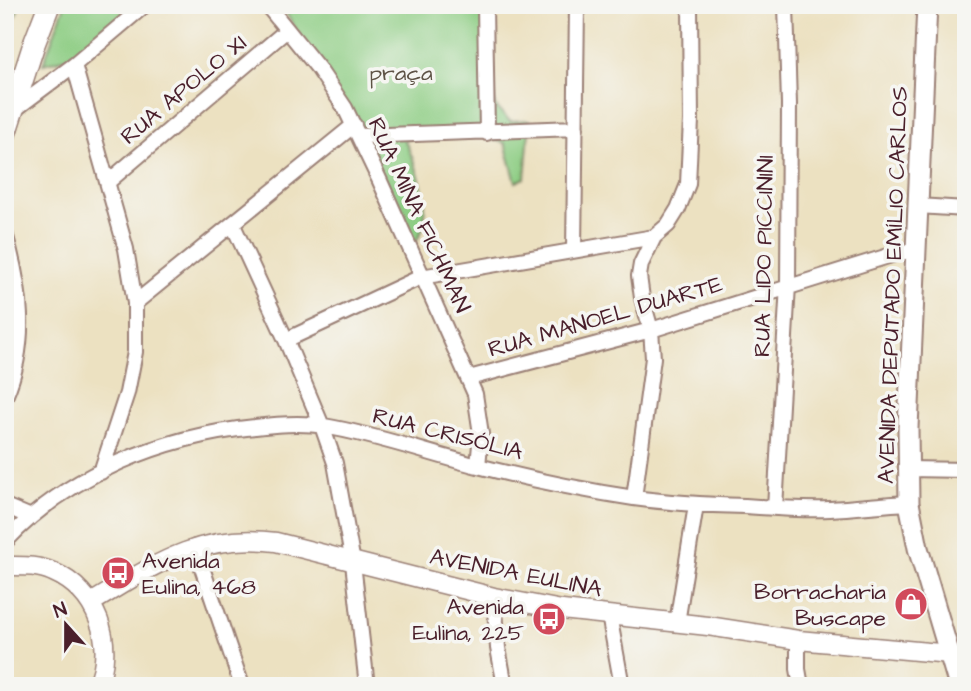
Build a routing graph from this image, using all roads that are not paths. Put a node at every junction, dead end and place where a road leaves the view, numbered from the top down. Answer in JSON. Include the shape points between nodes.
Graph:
{"nodes":[{"id":1,"x":49,"y":5,"type":"edge"},
{"id":2,"x":145,"y":5,"type":"edge"},
{"id":3,"x":267,"y":5,"type":"edge"},
{"id":4,"x":485,"y":5,"type":"edge"},
{"id":5,"x":577,"y":5,"type":"edge"},
{"id":6,"x":690,"y":5,"type":"edge"},
{"id":7,"x":786,"y":5,"type":"edge"},
{"id":8,"x":927,"y":5,"type":"edge"},
{"id":9,"x":287,"y":30,"type":"junction"},
{"id":10,"x":74,"y":65,"type":"junction"},
{"id":11,"x":14,"y":110,"type":"junction"},
{"id":12,"x":576,"y":128,"type":"junction"},
{"id":13,"x":357,"y":130,"type":"junction"},
{"id":14,"x":488,"y":133,"type":"junction"},
{"id":15,"x":5,"y":134,"type":"edge"},
{"id":16,"x":108,"y":182,"type":"junction"},
{"id":17,"x":918,"y":206,"type":"junction"},
{"id":18,"x":966,"y":209,"type":"edge"},
{"id":19,"x":233,"y":225,"type":"junction"},
{"id":20,"x":5,"y":233,"type":"edge"},
{"id":21,"x":654,"y":237,"type":"junction"},
{"id":22,"x":574,"y":250,"type":"junction"},
{"id":23,"x":916,"y":250,"type":"junction"},
{"id":24,"x":421,"y":277,"type":"junction"},
{"id":25,"x":788,"y":285,"type":"junction"},
{"id":26,"x":135,"y":303,"type":"junction"},
{"id":27,"x":651,"y":330,"type":"junction"},
{"id":28,"x":286,"y":340,"type":"junction"},
{"id":29,"x":469,"y":379,"type":"junction"},
{"id":30,"x":5,"y":397,"type":"edge"},
{"id":31,"x":322,"y":426,"type":"junction"},
{"id":32,"x":478,"y":466,"type":"junction"},
{"id":33,"x":908,"y":469,"type":"junction"},
{"id":34,"x":966,"y":470,"type":"edge"},
{"id":35,"x":101,"y":472,"type":"junction"},
{"id":36,"x":634,"y":498,"type":"junction"},
{"id":37,"x":909,"y":503,"type":"junction"},
{"id":38,"x":696,"y":505,"type":"junction"},
{"id":39,"x":5,"y":506,"type":"edge"},
{"id":40,"x":775,"y":508,"type":"junction"},
{"id":41,"x":31,"y":517,"type":"junction"},
{"id":42,"x":5,"y":542,"type":"edge"},
{"id":43,"x":195,"y":547,"type":"junction"},
{"id":44,"x":353,"y":563,"type":"junction"},
{"id":45,"x":5,"y":566,"type":"edge"},
{"id":46,"x":494,"y":597,"type":"junction"},
{"id":47,"x":91,"y":603,"type":"junction"},
{"id":48,"x":609,"y":615,"type":"junction"},
{"id":49,"x":677,"y":623,"type":"junction"},
{"id":50,"x":798,"y":640,"type":"junction"},
{"id":51,"x":950,"y":654,"type":"junction"},
{"id":52,"x":97,"y":686,"type":"edge"},
{"id":53,"x":242,"y":686,"type":"edge"},
{"id":54,"x":368,"y":686,"type":"edge"},
{"id":55,"x":505,"y":686,"type":"edge"},
{"id":56,"x":622,"y":686,"type":"edge"},
{"id":57,"x":801,"y":686,"type":"edge"},
{"id":58,"x":959,"y":686,"type":"edge"}],
"edges":[{"from":1,"to":11,"type":"main road"},
{"from":2,"to":10,"type":"street"},
{"from":3,"to":9,"type":"street","name":"RUA MINA FICHMAN"},
{"from":4,"to":14,"type":"street"},
{"from":5,"to":12,"type":"street"},
{"from":6,"to":21,"type":"street","via":[[688,184],[668,225]]},
{"from":7,"to":25,"type":"street","name":"RUA LIDO PICCININI"},
{"from":8,"to":17,"type":"main road","name":"AVENIDA DEPUTADO EMÍLIO CARLOS"},
{"from":9,"to":13,"type":"street","name":"RUA MINA FICHMAN","via":[[326,79]]},
{"from":9,"to":16,"type":"street","name":"RUA APOLO XI"},
{"from":10,"to":11,"type":"street"},
{"from":10,"to":16,"type":"street"},
{"from":11,"to":15,"type":"main road"},
{"from":12,"to":14,"type":"street"},
{"from":12,"to":22,"type":"street"},
{"from":13,"to":14,"type":"street"},
{"from":13,"to":19,"type":"street"},
{"from":13,"to":24,"type":"street","name":"RUA MINA FICHMAN"},
{"from":16,"to":26,"type":"street"},
{"from":17,"to":18,"type":"street"},
{"from":17,"to":23,"type":"main road","name":"AVENIDA DEPUTADO EMÍLIO CARLOS"},
{"from":19,"to":26,"type":"street"},
{"from":19,"to":28,"type":"street"},
{"from":20,"to":30,"type":"street","via":[[18,285],[22,332]]},
{"from":21,"to":22,"type":"street"},
{"from":21,"to":27,"type":"street","via":[[639,276]]},
{"from":22,"to":24,"type":"street"},
{"from":23,"to":25,"type":"street","name":"RUA MANOEL DUARTE"},
{"from":23,"to":33,"type":"main road","name":"AVENIDA DEPUTADO EMÍLIO CARLOS"},
{"from":24,"to":28,"type":"street"},
{"from":24,"to":29,"type":"street","name":"RUA MINA FICHMAN"},
{"from":25,"to":27,"type":"street","name":"RUA MANOEL DUARTE"},
{"from":25,"to":40,"type":"street","name":"RUA LIDO PICCININI"},
{"from":26,"to":35,"type":"street","via":[[135,352],[127,394]]},
{"from":27,"to":29,"type":"street","name":"RUA MANOEL DUARTE"},
{"from":27,"to":36,"type":"street","via":[[652,377]]},
{"from":28,"to":31,"type":"street"},
{"from":29,"to":32,"type":"street","name":"RUA MINA FICHMAN","via":[[479,412]]},
{"from":31,"to":32,"type":"street","name":"RUA CRISÓLIA"},
{"from":31,"to":35,"type":"street","name":"RUA CRISÓLIA","via":[[229,429],[179,440]]},
{"from":31,"to":44,"type":"street","via":[[335,463]]},
{"from":32,"to":36,"type":"street","name":"RUA CRISÓLIA"},
{"from":33,"to":34,"type":"street"},
{"from":33,"to":37,"type":"main road","name":"AVENIDA DEPUTADO EMÍLIO CARLOS"},
{"from":35,"to":41,"type":"street","name":"RUA CRISÓLIA"},
{"from":36,"to":38,"type":"street","name":"RUA CRISÓLIA"},
{"from":37,"to":40,"type":"street","name":"RUA CRISÓLIA"},
{"from":37,"to":51,"type":"main road","name":"AVENIDA DEPUTADO EMÍLIO CARLOS"},
{"from":38,"to":40,"type":"street","name":"RUA CRISÓLIA"},
{"from":38,"to":49,"type":"street"},
{"from":39,"to":41,"type":"street"},
{"from":41,"to":42,"type":"street","name":"RUA CRISÓLIA"},
{"from":43,"to":44,"type":"street","name":"AVENIDA EULINA","via":[[250,538]]},
{"from":43,"to":47,"type":"street","name":"AVENIDA EULINA","via":[[152,566]]},
{"from":43,"to":53,"type":"street"},
{"from":44,"to":46,"type":"street","name":"AVENIDA EULINA"},
{"from":44,"to":54,"type":"street"},
{"from":45,"to":47,"type":"street","via":[[28,565],[52,572],[74,584]]},
{"from":46,"to":48,"type":"street","name":"AVENIDA EULINA"},
{"from":46,"to":55,"type":"street"},
{"from":47,"to":52,"type":"street","via":[[105,649]]},
{"from":48,"to":49,"type":"street","name":"AVENIDA EULINA"},
{"from":48,"to":56,"type":"street"},
{"from":49,"to":50,"type":"street","name":"AVENIDA EULINA"},
{"from":50,"to":51,"type":"street","name":"AVENIDA EULINA"},
{"from":50,"to":57,"type":"street"},
{"from":51,"to":58,"type":"main road","name":"AVENIDA DEPUTADO EMÍLIO CARLOS"}]}
